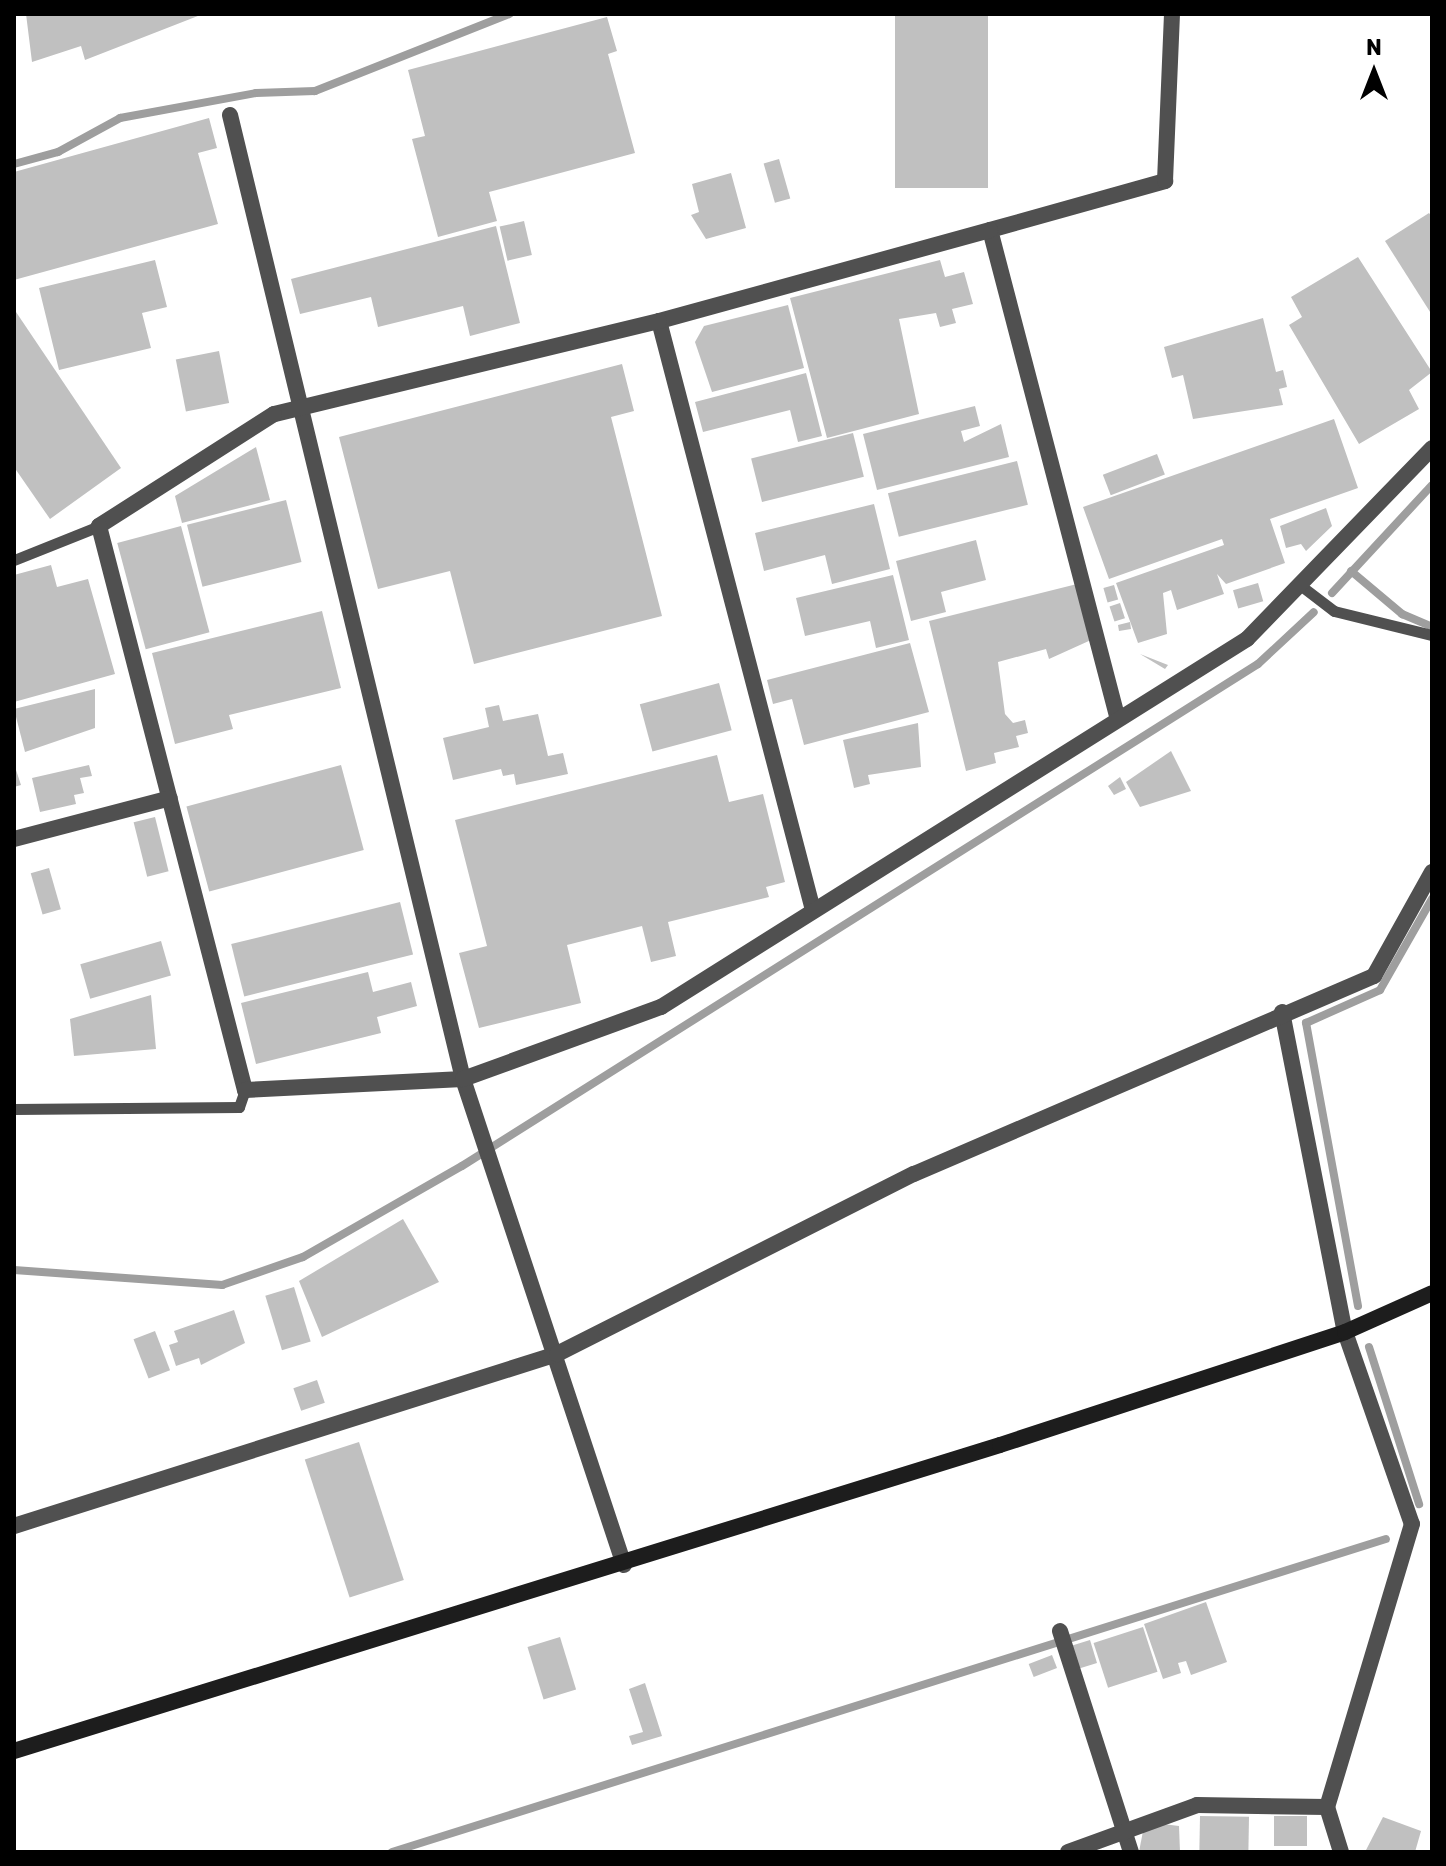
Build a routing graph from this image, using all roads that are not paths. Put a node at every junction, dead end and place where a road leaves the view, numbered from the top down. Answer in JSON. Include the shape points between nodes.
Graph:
{"nodes":[{"id":1,"x":1172,"y":14,"type":"edge"},
{"id":2,"x":230,"y":115,"type":"dead end"},
{"id":3,"x":990,"y":230,"type":"junction"},
{"id":4,"x":659,"y":321,"type":"junction"},
{"id":5,"x":305,"y":406,"type":"junction"},
{"id":6,"x":1432,"y":448,"type":"edge"},
{"id":7,"x":99,"y":526,"type":"junction"},
{"id":8,"x":14,"y":560,"type":"edge"},
{"id":9,"x":1300,"y":585,"type":"junction"},
{"id":10,"x":1432,"y":635,"type":"edge"},
{"id":11,"x":1117,"y":716,"type":"junction"},
{"id":12,"x":170,"y":798,"type":"junction"},
{"id":13,"x":14,"y":839,"type":"edge"},
{"id":14,"x":1432,"y":872,"type":"edge"},
{"id":15,"x":813,"y":910,"type":"junction"},
{"id":16,"x":1282,"y":1012,"type":"junction"},
{"id":17,"x":463,"y":1079,"type":"junction"},
{"id":18,"x":245,"y":1090,"type":"junction"},
{"id":19,"x":14,"y":1109,"type":"edge"},
{"id":20,"x":1432,"y":1293,"type":"edge"},
{"id":21,"x":1345,"y":1332,"type":"junction"},
{"id":22,"x":557,"y":1354,"type":"junction"},
{"id":23,"x":14,"y":1526,"type":"edge"},
{"id":24,"x":624,"y":1565,"type":"junction"},
{"id":25,"x":1062,"y":1638,"type":"dead end"},
{"id":26,"x":14,"y":1751,"type":"edge"},
{"id":27,"x":1327,"y":1807,"type":"junction"},
{"id":28,"x":1125,"y":1833,"type":"junction"},
{"id":29,"x":1068,"y":1852,"type":"edge"},
{"id":30,"x":1131,"y":1852,"type":"edge"},
{"id":31,"x":1341,"y":1852,"type":"edge"}],
"edges":[{"from":1,"to":3,"type":"street","via":[[1165,181]]},
{"from":2,"to":5,"type":"street"},
{"from":3,"to":4,"type":"street"},
{"from":3,"to":11,"type":"street"},
{"from":4,"to":5,"type":"street"},
{"from":4,"to":15,"type":"street"},
{"from":5,"to":7,"type":"street","via":[[274,414]]},
{"from":5,"to":17,"type":"street"},
{"from":6,"to":9,"type":"street"},
{"from":7,"to":8,"type":"lane"},
{"from":7,"to":12,"type":"street"},
{"from":9,"to":10,"type":"lane","via":[[1334,611]]},
{"from":9,"to":11,"type":"street","via":[[1247,639]]},
{"from":11,"to":15,"type":"street"},
{"from":12,"to":13,"type":"street"},
{"from":12,"to":18,"type":"street"},
{"from":14,"to":16,"type":"street","via":[[1374,976]]},
{"from":15,"to":17,"type":"street","via":[[661,1007]]},
{"from":16,"to":21,"type":"street"},
{"from":16,"to":22,"type":"street","via":[[914,1174]]},
{"from":17,"to":18,"type":"street"},
{"from":17,"to":22,"type":"street"},
{"from":18,"to":19,"type":"lane","via":[[239,1107]]},
{"from":20,"to":21,"type":"street"},
{"from":21,"to":24,"type":"street"},
{"from":21,"to":27,"type":"street","via":[[1412,1524]]},
{"from":22,"to":23,"type":"street"},
{"from":22,"to":24,"type":"street"},
{"from":24,"to":26,"type":"street"},
{"from":25,"to":28,"type":"street"},
{"from":27,"to":28,"type":"street","via":[[1197,1805]]},
{"from":27,"to":31,"type":"street"},
{"from":28,"to":29,"type":"street"},
{"from":28,"to":30,"type":"street"}]}
